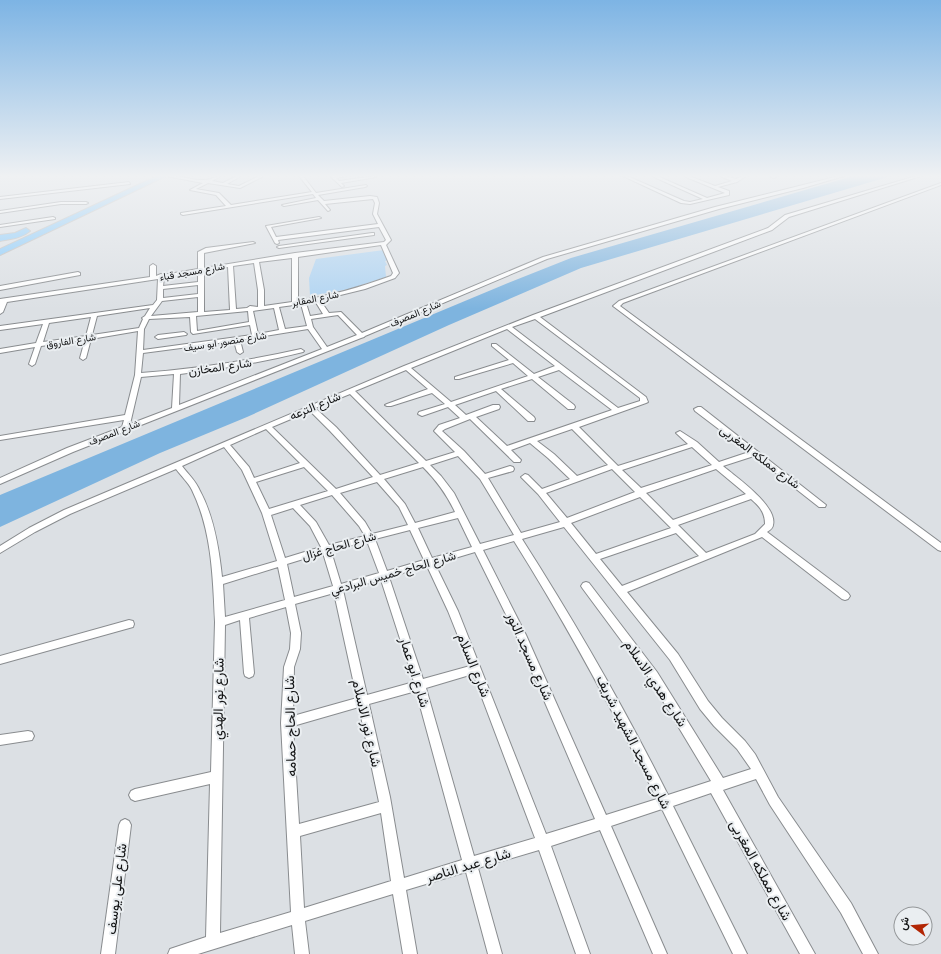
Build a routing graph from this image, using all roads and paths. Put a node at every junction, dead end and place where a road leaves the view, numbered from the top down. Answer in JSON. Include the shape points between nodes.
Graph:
{"nodes":[{"id":1,"x":36,"y":221,"type":"edge"},
{"id":2,"x":48,"y":221,"type":"edge"},
{"id":3,"x":55,"y":221,"type":"edge"},
{"id":4,"x":67,"y":221,"type":"edge"},
{"id":5,"x":320,"y":221,"type":"dead end"},
{"id":6,"x":379,"y":221,"type":"edge"},
{"id":7,"x":674,"y":221,"type":"edge"},
{"id":8,"x":781,"y":221,"type":"edge"},
{"id":9,"x":842,"y":221,"type":"edge"},
{"id":10,"x":381,"y":225,"type":"junction"},
{"id":11,"x":0,"y":226,"type":"edge"},
{"id":12,"x":367,"y":226,"type":"junction"},
{"id":13,"x":372,"y":234,"type":"junction"},
{"id":14,"x":0,"y":238,"type":"edge"},
{"id":15,"x":275,"y":239,"type":"junction"},
{"id":16,"x":253,"y":243,"type":"dead end"},
{"id":17,"x":384,"y":243,"type":"junction"},
{"id":18,"x":377,"y":244,"type":"junction"},
{"id":19,"x":0,"y":246,"type":"edge"},
{"id":20,"x":279,"y":247,"type":"junction"},
{"id":21,"x":0,"y":252,"type":"edge"},
{"id":22,"x":295,"y":255,"type":"junction"},
{"id":23,"x":283,"y":257,"type":"junction"},
{"id":24,"x":256,"y":261,"type":"junction"},
{"id":25,"x":230,"y":265,"type":"junction"},
{"id":26,"x":153,"y":266,"type":"dead end"},
{"id":27,"x":201,"y":270,"type":"junction"},
{"id":28,"x":78,"y":274,"type":"dead end"},
{"id":29,"x":161,"y":276,"type":"junction"},
{"id":30,"x":153,"y":278,"type":"junction"},
{"id":31,"x":201,"y":283,"type":"junction"},
{"id":32,"x":0,"y":288,"type":"edge"},
{"id":33,"x":161,"y":288,"type":"junction"},
{"id":34,"x":201,"y":295,"type":"junction"},
{"id":35,"x":316,"y":299,"type":"junction"},
{"id":36,"x":160,"y":300,"type":"junction"},
{"id":37,"x":2,"y":301,"type":"edge"},
{"id":38,"x":295,"y":302,"type":"junction"},
{"id":39,"x":302,"y":302,"type":"junction"},
{"id":40,"x":276,"y":305,"type":"junction"},
{"id":41,"x":156,"y":306,"type":"junction"},
{"id":42,"x":261,"y":307,"type":"junction"},
{"id":43,"x":250,"y":308,"type":"junction"},
{"id":44,"x":233,"y":310,"type":"junction"},
{"id":45,"x":0,"y":312,"type":"edge"},
{"id":46,"x":193,"y":314,"type":"junction"},
{"id":47,"x":201,"y":314,"type":"junction"},
{"id":48,"x":94,"y":315,"type":"junction"},
{"id":49,"x":327,"y":315,"type":"junction"},
{"id":50,"x":535,"y":316,"type":"junction"},
{"id":51,"x":145,"y":318,"type":"junction"},
{"id":52,"x":308,"y":318,"type":"junction"},
{"id":53,"x":47,"y":322,"type":"junction"},
{"id":54,"x":252,"y":323,"type":"junction"},
{"id":55,"x":310,"y":327,"type":"junction"},
{"id":56,"x":508,"y":327,"type":"junction"},
{"id":57,"x":0,"y":328,"type":"edge"},
{"id":58,"x":141,"y":329,"type":"junction"},
{"id":59,"x":283,"y":332,"type":"junction"},
{"id":60,"x":184,"y":334,"type":"dead end"},
{"id":61,"x":255,"y":336,"type":"junction"},
{"id":62,"x":362,"y":336,"type":"junction"},
{"id":63,"x":88,"y":337,"type":"junction"},
{"id":64,"x":236,"y":340,"type":"junction"},
{"id":65,"x":219,"y":342,"type":"junction"},
{"id":66,"x":39,"y":345,"type":"junction"},
{"id":67,"x":494,"y":345,"type":"dead end"},
{"id":68,"x":157,"y":350,"type":"junction"},
{"id":69,"x":326,"y":350,"type":"junction"},
{"id":70,"x":0,"y":351,"type":"edge"},
{"id":71,"x":220,"y":351,"type":"dead end"},
{"id":72,"x":139,"y":352,"type":"junction"},
{"id":73,"x":240,"y":352,"type":"dead end"},
{"id":74,"x":301,"y":352,"type":"dead end"},
{"id":75,"x":83,"y":358,"type":"dead end"},
{"id":76,"x":514,"y":361,"type":"junction"},
{"id":77,"x":32,"y":364,"type":"dead end"},
{"id":78,"x":406,"y":367,"type":"junction"},
{"id":79,"x":560,"y":367,"type":"junction"},
{"id":80,"x":177,"y":373,"type":"junction"},
{"id":81,"x":138,"y":375,"type":"junction"},
{"id":82,"x":533,"y":376,"type":"junction"},
{"id":83,"x":457,"y":378,"type":"dead end"},
{"id":84,"x":496,"y":388,"type":"junction"},
{"id":85,"x":432,"y":390,"type":"junction"},
{"id":86,"x":351,"y":391,"type":"junction"},
{"id":87,"x":449,"y":404,"type":"junction"},
{"id":88,"x":389,"y":405,"type":"dead end"},
{"id":89,"x":310,"y":407,"type":"junction"},
{"id":90,"x":496,"y":407,"type":"dead end"},
{"id":91,"x":571,"y":407,"type":"dead end"},
{"id":92,"x":698,"y":409,"type":"dead end"},
{"id":93,"x":175,"y":410,"type":"junction"},
{"id":94,"x":617,"y":411,"type":"junction"},
{"id":95,"x":422,"y":414,"type":"dead end"},
{"id":96,"x":129,"y":417,"type":"junction"},
{"id":97,"x":468,"y":417,"type":"junction"},
{"id":98,"x":531,"y":419,"type":"dead end"},
{"id":99,"x":268,"y":426,"type":"junction"},
{"id":100,"x":574,"y":426,"type":"junction"},
{"id":101,"x":126,"y":427,"type":"junction"},
{"id":102,"x":680,"y":433,"type":"dead end"},
{"id":103,"x":0,"y":438,"type":"edge"},
{"id":104,"x":531,"y":440,"type":"junction"},
{"id":105,"x":225,"y":444,"type":"junction"},
{"id":106,"x":694,"y":444,"type":"junction"},
{"id":107,"x":505,"y":449,"type":"junction"},
{"id":108,"x":461,"y":453,"type":"junction"},
{"id":109,"x":755,"y":453,"type":"junction"},
{"id":110,"x":517,"y":460,"type":"dead end"},
{"id":111,"x":306,"y":464,"type":"junction"},
{"id":112,"x":425,"y":464,"type":"junction"},
{"id":113,"x":177,"y":465,"type":"junction"},
{"id":114,"x":718,"y":466,"type":"junction"},
{"id":115,"x":615,"y":467,"type":"junction"},
{"id":116,"x":510,"y":469,"type":"dead end"},
{"id":117,"x":483,"y":477,"type":"junction"},
{"id":118,"x":378,"y":478,"type":"junction"},
{"id":119,"x":525,"y":478,"type":"dead end"},
{"id":120,"x":575,"y":480,"type":"junction"},
{"id":121,"x":0,"y":481,"type":"edge"},
{"id":122,"x":252,"y":481,"type":"junction"},
{"id":123,"x":334,"y":492,"type":"junction"},
{"id":124,"x":541,"y":492,"type":"junction"},
{"id":125,"x":640,"y":492,"type":"junction"},
{"id":126,"x":752,"y":495,"type":"junction"},
{"id":127,"x":294,"y":504,"type":"junction"},
{"id":128,"x":822,"y":505,"type":"dead end"},
{"id":129,"x":266,"y":513,"type":"junction"},
{"id":130,"x":461,"y":514,"type":"junction"},
{"id":131,"x":565,"y":522,"type":"junction"},
{"id":132,"x":412,"y":526,"type":"junction"},
{"id":133,"x":674,"y":526,"type":"junction"},
{"id":134,"x":763,"y":533,"type":"junction"},
{"id":135,"x":370,"y":537,"type":"junction"},
{"id":136,"x":518,"y":537,"type":"junction"},
{"id":137,"x":478,"y":548,"type":"junction"},
{"id":138,"x":941,"y":548,"type":"edge"},
{"id":139,"x":326,"y":549,"type":"junction"},
{"id":140,"x":0,"y":550,"type":"edge"},
{"id":141,"x":705,"y":557,"type":"junction"},
{"id":142,"x":594,"y":558,"type":"junction"},
{"id":143,"x":282,"y":562,"type":"junction"},
{"id":144,"x":429,"y":562,"type":"junction"},
{"id":145,"x":384,"y":575,"type":"junction"},
{"id":146,"x":218,"y":582,"type":"junction"},
{"id":147,"x":586,"y":586,"type":"dead end"},
{"id":148,"x":338,"y":588,"type":"junction"},
{"id":149,"x":620,"y":591,"type":"junction"},
{"id":150,"x":845,"y":596,"type":"dead end"},
{"id":151,"x":290,"y":602,"type":"junction"},
{"id":152,"x":244,"y":616,"type":"junction"},
{"id":153,"x":220,"y":622,"type":"junction"},
{"id":154,"x":129,"y":624,"type":"dead end"},
{"id":155,"x":0,"y":660,"type":"edge"},
{"id":156,"x":476,"y":668,"type":"junction"},
{"id":157,"x":249,"y":673,"type":"dead end"},
{"id":158,"x":420,"y":685,"type":"junction"},
{"id":159,"x":362,"y":702,"type":"junction"},
{"id":160,"x":287,"y":722,"type":"junction"},
{"id":161,"x":28,"y":736,"type":"dead end"},
{"id":162,"x":0,"y":740,"type":"edge"},
{"id":163,"x":759,"y":772,"type":"junction"},
{"id":164,"x":216,"y":777,"type":"junction"},
{"id":165,"x":717,"y":785,"type":"junction"},
{"id":166,"x":135,"y":795,"type":"dead end"},
{"id":167,"x":665,"y":802,"type":"junction"},
{"id":168,"x":385,"y":806,"type":"junction"},
{"id":169,"x":603,"y":822,"type":"junction"},
{"id":170,"x":125,"y":825,"type":"dead end"},
{"id":171,"x":293,"y":832,"type":"junction"},
{"id":172,"x":543,"y":842,"type":"junction"},
{"id":173,"x":470,"y":864,"type":"junction"},
{"id":174,"x":399,"y":886,"type":"junction"},
{"id":175,"x":298,"y":917,"type":"junction"},
{"id":176,"x":213,"y":942,"type":"junction"},
{"id":177,"x":108,"y":954,"type":"edge"},
{"id":178,"x":175,"y":954,"type":"edge"},
{"id":179,"x":302,"y":954,"type":"edge"},
{"id":180,"x":410,"y":954,"type":"edge"},
{"id":181,"x":495,"y":954,"type":"edge"},
{"id":182,"x":583,"y":954,"type":"edge"},
{"id":183,"x":660,"y":954,"type":"edge"},
{"id":184,"x":740,"y":954,"type":"edge"},
{"id":185,"x":808,"y":954,"type":"edge"},
{"id":186,"x":871,"y":954,"type":"edge"}],
"edges":[{"from":1,"to":11,"type":"street"},
{"from":2,"to":14,"type":"highway","via":[[17,235]]},
{"from":3,"to":19,"type":"highway"},
{"from":4,"to":21,"type":"highway"},
{"from":5,"to":15,"type":"street","via":[[270,225],[268,226]]},
{"from":6,"to":10,"type":"street","name":"شارع المقابر"},
{"from":7,"to":62,"type":"street","name":"شارع المصرف","via":[[545,258]]},
{"from":8,"to":50,"type":"street","name":"شارع الترعه","via":[[770,229]]},
{"from":9,"to":138,"type":"street","via":[[616,306]]},
{"from":10,"to":12,"type":"street"},
{"from":10,"to":17,"type":"street","name":"شارع المقابر","via":[[389,240]]},
{"from":12,"to":13,"type":"street"},
{"from":12,"to":15,"type":"street"},
{"from":13,"to":18,"type":"street"},
{"from":13,"to":20,"type":"street"},
{"from":15,"to":20,"type":"street"},
{"from":16,"to":27,"type":"street","via":[[202,251]]},
{"from":17,"to":18,"type":"street","name":"شارع مسجد قباء"},
{"from":17,"to":35,"type":"street","name":"شارع المقابر","via":[[396,273],[393,277]]},
{"from":18,"to":22,"type":"street","name":"شارع مسجد قباء"},
{"from":20,"to":23,"type":"street"},
{"from":22,"to":23,"type":"street","name":"شارع مسجد قباء"},
{"from":22,"to":38,"type":"street"},
{"from":23,"to":24,"type":"street","name":"شارع مسجد قباء"},
{"from":24,"to":25,"type":"street","name":"شارع مسجد قباء"},
{"from":24,"to":42,"type":"street"},
{"from":25,"to":27,"type":"street","name":"شارع مسجد قباء"},
{"from":25,"to":44,"type":"street"},
{"from":26,"to":30,"type":"street"},
{"from":27,"to":29,"type":"street","name":"شارع مسجد قباء"},
{"from":27,"to":31,"type":"street"},
{"from":28,"to":32,"type":"street"},
{"from":29,"to":30,"type":"street","name":"شارع مسجد قباء"},
{"from":29,"to":33,"type":"street"},
{"from":30,"to":37,"type":"street","name":"شارع مسجد قباء"},
{"from":31,"to":33,"type":"street"},
{"from":31,"to":34,"type":"street"},
{"from":33,"to":36,"type":"street"},
{"from":34,"to":36,"type":"street"},
{"from":34,"to":47,"type":"street"},
{"from":35,"to":39,"type":"street","name":"شارع المقابر"},
{"from":35,"to":49,"type":"street"},
{"from":36,"to":41,"type":"street"},
{"from":37,"to":45,"type":"street"},
{"from":38,"to":39,"type":"street","name":"شارع المقابر"},
{"from":38,"to":40,"type":"street","name":"شارع المقابر"},
{"from":39,"to":52,"type":"street"},
{"from":40,"to":42,"type":"street","name":"شارع المقابر"},
{"from":40,"to":59,"type":"street"},
{"from":41,"to":48,"type":"street"},
{"from":41,"to":51,"type":"street"},
{"from":42,"to":43,"type":"street","name":"شارع المقابر"},
{"from":43,"to":44,"type":"street","name":"شارع المقابر"},
{"from":43,"to":54,"type":"street"},
{"from":44,"to":47,"type":"street","name":"شارع المقابر"},
{"from":46,"to":47,"type":"street","name":"شارع المقابر"},
{"from":46,"to":51,"type":"street","name":"شارع المقابر"},
{"from":46,"to":54,"type":"street","via":[[195,333]]},
{"from":48,"to":53,"type":"street"},
{"from":48,"to":63,"type":"street"},
{"from":49,"to":52,"type":"street"},
{"from":49,"to":62,"type":"street","via":[[339,314]]},
{"from":50,"to":56,"type":"street","name":"شارع الترعه"},
{"from":50,"to":94,"type":"street","via":[[644,399],[641,404]]},
{"from":51,"to":58,"type":"street"},
{"from":52,"to":55,"type":"street"},
{"from":53,"to":57,"type":"street"},
{"from":53,"to":66,"type":"street"},
{"from":54,"to":61,"type":"street"},
{"from":55,"to":59,"type":"street","name":"شارع منصور ابو سيف"},
{"from":55,"to":69,"type":"street"},
{"from":56,"to":78,"type":"street","name":"شارع الترعه"},
{"from":56,"to":79,"type":"street"},
{"from":58,"to":63,"type":"street","name":"شارع الفاروق"},
{"from":58,"to":72,"type":"street"},
{"from":59,"to":61,"type":"street","name":"شارع منصور ابو سيف"},
{"from":60,"to":68,"type":"street","via":[[158,334]]},
{"from":61,"to":64,"type":"street","name":"شارع منصور ابو سيف"},
{"from":62,"to":69,"type":"street","name":"شارع المصرف"},
{"from":63,"to":66,"type":"street","name":"شارع الفاروق"},
{"from":63,"to":75,"type":"street"},
{"from":64,"to":65,"type":"street","name":"شارع منصور ابو سيف"},
{"from":64,"to":73,"type":"street"},
{"from":65,"to":68,"type":"street","name":"شارع منصور ابو سيف"},
{"from":65,"to":71,"type":"street"},
{"from":66,"to":70,"type":"street","name":"شارع الفاروق"},
{"from":66,"to":77,"type":"street"},
{"from":67,"to":76,"type":"street"},
{"from":68,"to":72,"type":"street","name":"شارع منصور ابو سيف"},
{"from":69,"to":93,"type":"street","name":"شارع المصرف"},
{"from":72,"to":81,"type":"street"},
{"from":74,"to":80,"type":"street","name":"شارع المخازن"},
{"from":76,"to":82,"type":"street"},
{"from":76,"to":83,"type":"street"},
{"from":78,"to":85,"type":"street"},
{"from":78,"to":86,"type":"street","name":"شارع الترعه"},
{"from":79,"to":82,"type":"street"},
{"from":79,"to":94,"type":"street"},
{"from":80,"to":81,"type":"street","name":"شارع المخازن"},
{"from":80,"to":93,"type":"street"},
{"from":81,"to":96,"type":"street"},
{"from":82,"to":84,"type":"street"},
{"from":82,"to":91,"type":"street"},
{"from":84,"to":87,"type":"street"},
{"from":84,"to":98,"type":"street"},
{"from":85,"to":87,"type":"street"},
{"from":85,"to":88,"type":"street"},
{"from":86,"to":89,"type":"street","name":"شارع الترعه"},
{"from":86,"to":112,"type":"street","name":"شارع مسجد النور"},
{"from":87,"to":95,"type":"street"},
{"from":87,"to":97,"type":"street"},
{"from":89,"to":99,"type":"street","name":"شارع الترعه"},
{"from":89,"to":118,"type":"street","name":"شارع السلام"},
{"from":90,"to":97,"type":"street"},
{"from":92,"to":109,"type":"street","name":"شارع مملكه المغربى"},
{"from":93,"to":101,"type":"street","name":"شارع المصرف"},
{"from":94,"to":100,"type":"street"},
{"from":96,"to":101,"type":"street"},
{"from":96,"to":103,"type":"street"},
{"from":97,"to":107,"type":"street"},
{"from":97,"to":108,"type":"street","name":"شارع مسجد الشهيد شريف","via":[[438,429]]},
{"from":99,"to":105,"type":"street","name":"شارع الترعه"},
{"from":99,"to":111,"type":"street","name":"شارع ابو عمار"},
{"from":100,"to":104,"type":"street"},
{"from":100,"to":115,"type":"street"},
{"from":101,"to":121,"type":"street","name":"شارع المصرف"},
{"from":102,"to":106,"type":"street"},
{"from":104,"to":107,"type":"street"},
{"from":104,"to":120,"type":"street"},
{"from":105,"to":113,"type":"street","name":"شارع الترعه"},
{"from":105,"to":122,"type":"street","name":"شارع الحاج حمامه","via":[[246,469]]},
{"from":106,"to":114,"type":"street"},
{"from":106,"to":115,"type":"street"},
{"from":107,"to":110,"type":"street"},
{"from":108,"to":112,"type":"street"},
{"from":108,"to":117,"type":"street","name":"شارع مسجد الشهيد شريف"},
{"from":109,"to":114,"type":"street","name":"شارع الحاج خميس البرادعي"},
{"from":109,"to":128,"type":"street","name":"شارع مملكه المغربى"},
{"from":111,"to":122,"type":"street"},
{"from":111,"to":123,"type":"street","name":"شارع ابو عمار"},
{"from":112,"to":118,"type":"street"},
{"from":112,"to":130,"type":"street","name":"شارع مسجد النور","via":[[451,496]]},
{"from":113,"to":140,"type":"street","name":"شارع الترعه","via":[[61,515]]},
{"from":113,"to":146,"type":"street","name":"شارع نور الهدي","via":[[195,488],[205,511]]},
{"from":114,"to":125,"type":"street","name":"شارع الحاج خميس البرادعي"},
{"from":114,"to":126,"type":"street"},
{"from":115,"to":120,"type":"street"},
{"from":115,"to":125,"type":"street"},
{"from":116,"to":117,"type":"street"},
{"from":117,"to":136,"type":"street","name":"شارع مسجد الشهيد شريف"},
{"from":118,"to":123,"type":"street"},
{"from":118,"to":132,"type":"street","name":"شارع السلام","via":[[402,506]]},
{"from":119,"to":124,"type":"street"},
{"from":120,"to":124,"type":"street"},
{"from":122,"to":129,"type":"street","name":"شارع الحاج حمامه"},
{"from":123,"to":127,"type":"street"},
{"from":123,"to":135,"type":"street","name":"شارع ابو عمار"},
{"from":124,"to":131,"type":"street"},
{"from":125,"to":131,"type":"street","name":"شارع الحاج خميس البرادعي"},
{"from":125,"to":133,"type":"street"},
{"from":126,"to":133,"type":"street"},
{"from":126,"to":134,"type":"street","via":[[762,504],[770,518],[769,525]]},
{"from":127,"to":129,"type":"street"},
{"from":127,"to":139,"type":"street","name":"شارع نور الاسلام","via":[[313,524]]},
{"from":129,"to":143,"type":"street","name":"شارع الحاج حمامه"},
{"from":130,"to":132,"type":"street","name":"شارع الحاج غزال"},
{"from":130,"to":137,"type":"street","name":"شارع مسجد النور"},
{"from":131,"to":136,"type":"street","name":"شارع الحاج خميس البرادعي"},
{"from":131,"to":142,"type":"street"},
{"from":132,"to":135,"type":"street","name":"شارع الحاج غزال"},
{"from":132,"to":144,"type":"street","name":"شارع السلام"},
{"from":133,"to":141,"type":"street"},
{"from":133,"to":142,"type":"street"},
{"from":134,"to":141,"type":"street"},
{"from":134,"to":150,"type":"street"},
{"from":135,"to":139,"type":"street","name":"شارع الحاج غزال"},
{"from":135,"to":145,"type":"street","name":"شارع ابو عمار"},
{"from":136,"to":137,"type":"street","name":"شارع الحاج خميس البرادعي"},
{"from":136,"to":167,"type":"street","name":"شارع مسجد الشهيد شريف","via":[[586,650]]},
{"from":137,"to":144,"type":"street","name":"شارع الحاج خميس البرادعي"},
{"from":137,"to":169,"type":"street","name":"شارع مسجد النور","via":[[521,635]]},
{"from":139,"to":143,"type":"street","name":"شارع الحاج غزال"},
{"from":139,"to":148,"type":"street","name":"شارع نور الاسلام"},
{"from":141,"to":149,"type":"street"},
{"from":142,"to":149,"type":"street"},
{"from":143,"to":146,"type":"street","name":"شارع الحاج غزال"},
{"from":143,"to":151,"type":"street","name":"شارع الحاج حمامه"},
{"from":144,"to":145,"type":"street","name":"شارع الحاج خميس البرادعي"},
{"from":144,"to":156,"type":"street","name":"شارع السلام","via":[[453,611]]},
{"from":145,"to":148,"type":"street","name":"شارع الحاج خميس البرادعي"},
{"from":145,"to":158,"type":"street","name":"شارع ابو عمار"},
{"from":146,"to":153,"type":"street","name":"شارع نور الهدي"},
{"from":147,"to":165,"type":"street","name":"شارع هدي الاسلام","via":[[653,675]]},
{"from":148,"to":151,"type":"street","name":"شارع الحاج خميس البرادعي"},
{"from":148,"to":159,"type":"street","name":"شارع نور الاسلام"},
{"from":149,"to":163,"type":"street","via":[[674,657],[704,705],[741,745]]},
{"from":151,"to":152,"type":"street","name":"شارع الحاج خميس البرادعي"},
{"from":151,"to":160,"type":"street","name":"شارع الحاج حمامه","via":[[297,639],[289,667]]},
{"from":152,"to":153,"type":"street","name":"شارع الحاج خميس البرادعي"},
{"from":152,"to":157,"type":"street"},
{"from":153,"to":164,"type":"street","name":"شارع نور الهدي"},
{"from":154,"to":155,"type":"street"},
{"from":156,"to":158,"type":"street"},
{"from":156,"to":172,"type":"street","name":"شارع السلام"},
{"from":158,"to":159,"type":"street"},
{"from":158,"to":173,"type":"street","name":"شارع ابو عمار"},
{"from":159,"to":160,"type":"street"},
{"from":159,"to":168,"type":"street","name":"شارع نور الاسلام"},
{"from":160,"to":171,"type":"street","name":"شارع الحاج حمامه"},
{"from":161,"to":162,"type":"street"},
{"from":163,"to":165,"type":"street","name":"شارع عبد الناصر"},
{"from":163,"to":186,"type":"street","via":[[764,786],[846,908]]},
{"from":164,"to":166,"type":"street"},
{"from":164,"to":176,"type":"street","name":"شارع نور الهدي"},
{"from":165,"to":167,"type":"street","name":"شارع عبد الناصر"},
{"from":165,"to":185,"type":"street","name":"شارع مملكه المغربى"},
{"from":167,"to":169,"type":"street","name":"شارع عبد الناصر"},
{"from":167,"to":184,"type":"street","name":"شارع مسجد الشهيد شريف"},
{"from":168,"to":171,"type":"street"},
{"from":168,"to":174,"type":"street","name":"شارع نور الاسلام"},
{"from":169,"to":172,"type":"street","name":"شارع عبد الناصر"},
{"from":169,"to":183,"type":"street","name":"شارع مسجد النور"},
{"from":170,"to":177,"type":"street","name":"شارع على يوسف"},
{"from":171,"to":175,"type":"street","name":"شارع الحاج حمامه"},
{"from":172,"to":173,"type":"street","name":"شارع عبد الناصر"},
{"from":172,"to":182,"type":"street","name":"شارع السلام"},
{"from":173,"to":174,"type":"street","name":"شارع عبد الناصر"},
{"from":173,"to":181,"type":"street","name":"شارع ابو عمار"},
{"from":174,"to":175,"type":"street","name":"شارع عبد الناصر"},
{"from":174,"to":180,"type":"street","name":"شارع نور الاسلام"},
{"from":175,"to":176,"type":"street","name":"شارع عبد الناصر"},
{"from":175,"to":179,"type":"street","name":"شارع الحاج حمامه"},
{"from":176,"to":178,"type":"street","name":"شارع عبد الناصر"}]}
